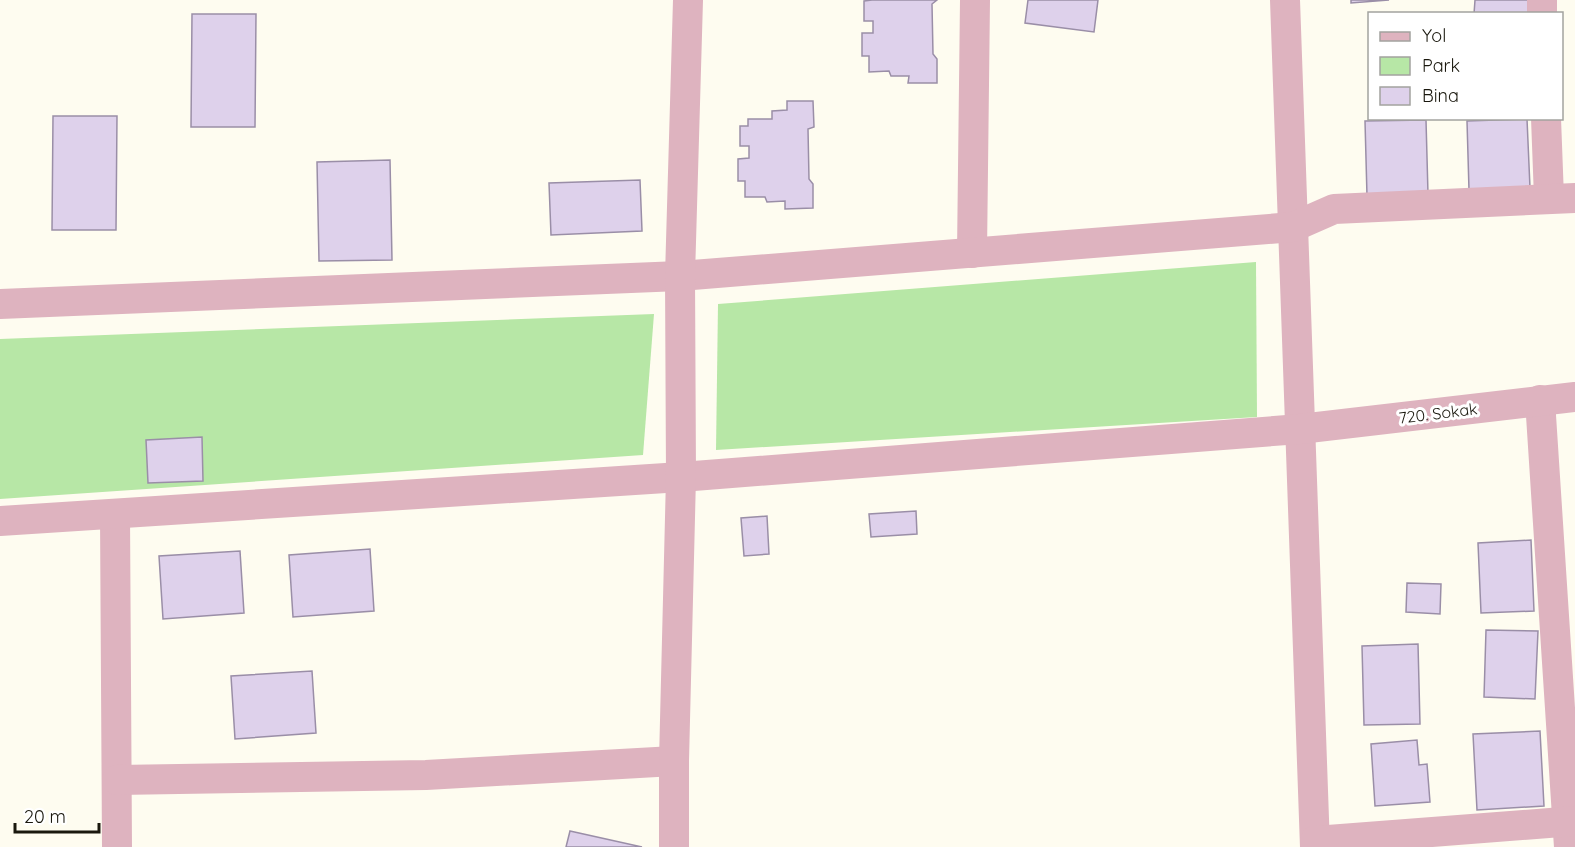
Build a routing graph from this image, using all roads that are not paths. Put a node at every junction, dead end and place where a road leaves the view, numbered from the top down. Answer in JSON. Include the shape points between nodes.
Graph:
{"nodes":[{"id":1,"x":688,"y":0,"type":"edge"},
{"id":2,"x":975,"y":0,"type":"edge"},
{"id":3,"x":1285,"y":0,"type":"edge"},
{"id":4,"x":1546,"y":120,"type":"edge"},
{"id":5,"x":1562,"y":198,"type":"edge"},
{"id":6,"x":1293,"y":227,"type":"junction"},
{"id":7,"x":972,"y":253,"type":"junction"},
{"id":8,"x":680,"y":276,"type":"junction"},
{"id":9,"x":0,"y":303,"type":"edge"},
{"id":10,"x":1575,"y":397,"type":"edge"},
{"id":11,"x":1540,"y":400,"type":"junction"},
{"id":12,"x":1300,"y":429,"type":"junction"},
{"id":13,"x":681,"y":477,"type":"junction"},
{"id":14,"x":115,"y":515,"type":"junction"},
{"id":15,"x":0,"y":521,"type":"edge"},
{"id":16,"x":674,"y":761,"type":"junction"},
{"id":17,"x":117,"y":780,"type":"junction"},
{"id":18,"x":1570,"y":830,"type":"edge"},
{"id":19,"x":1315,"y":844,"type":"edge"},
{"id":20,"x":117,"y":847,"type":"edge"},
{"id":21,"x":674,"y":847,"type":"edge"}],
"edges":[{"from":1,"to":8,"type":"street"},
{"from":2,"to":7,"type":"street"},
{"from":3,"to":6,"type":"street"},
{"from":4,"to":5,"type":"street"},
{"from":5,"to":6,"type":"street","via":[[1334,209]]},
{"from":6,"to":7,"type":"street"},
{"from":6,"to":12,"type":"street"},
{"from":7,"to":8,"type":"street"},
{"from":8,"to":9,"type":"street"},
{"from":8,"to":13,"type":"street"},
{"from":10,"to":11,"type":"street","name":"720. Sokak"},
{"from":11,"to":12,"type":"street","name":"720. Sokak"},
{"from":11,"to":18,"type":"street"},
{"from":12,"to":13,"type":"street","name":"720. Sokak"},
{"from":12,"to":19,"type":"street"},
{"from":13,"to":14,"type":"street","name":"720. Sokak"},
{"from":13,"to":16,"type":"street"},
{"from":14,"to":15,"type":"street","name":"720. Sokak"},
{"from":14,"to":17,"type":"street"},
{"from":16,"to":17,"type":"street","via":[[426,774]]},
{"from":16,"to":21,"type":"street"},
{"from":17,"to":20,"type":"street"},
{"from":18,"to":19,"type":"street"}]}
